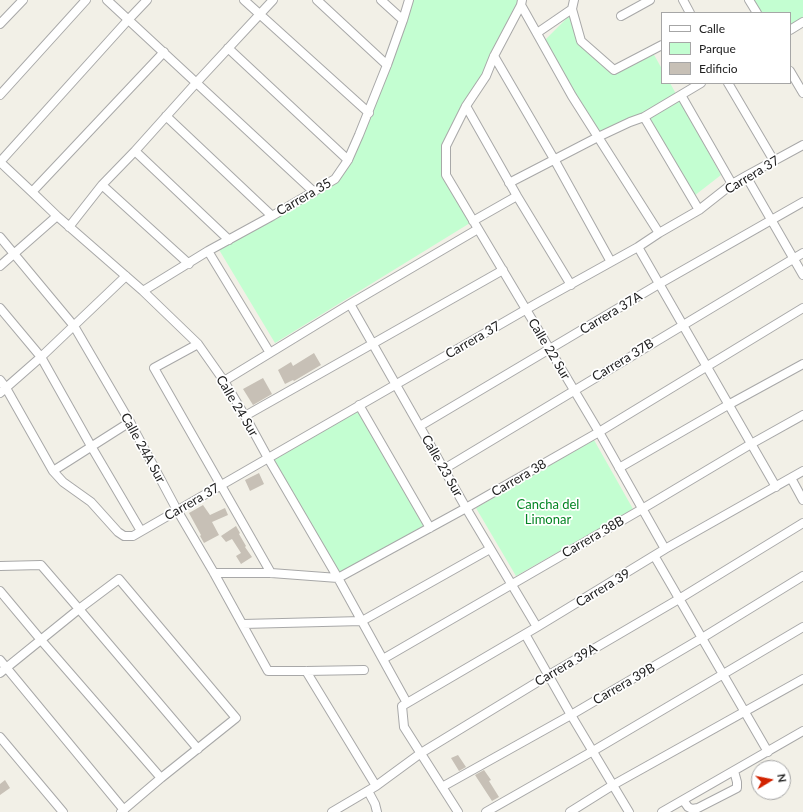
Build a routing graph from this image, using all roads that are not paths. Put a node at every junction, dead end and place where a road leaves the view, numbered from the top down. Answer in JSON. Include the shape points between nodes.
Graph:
{"nodes":[{"id":1,"x":22,"y":0,"type":"edge"},
{"id":2,"x":86,"y":0,"type":"edge"},
{"id":3,"x":107,"y":0,"type":"edge"},
{"id":4,"x":147,"y":0,"type":"edge"},
{"id":5,"x":244,"y":0,"type":"edge"},
{"id":6,"x":273,"y":0,"type":"edge"},
{"id":7,"x":317,"y":0,"type":"edge"},
{"id":8,"x":381,"y":0,"type":"edge"},
{"id":9,"x":409,"y":0,"type":"edge"},
{"id":10,"x":650,"y":0,"type":"edge"},
{"id":11,"x":683,"y":0,"type":"edge"},
{"id":12,"x":749,"y":0,"type":"edge"},
{"id":13,"x":522,"y":2,"type":"edge"},
{"id":14,"x":573,"y":4,"type":"edge"},
{"id":15,"x":689,"y":12,"type":"edge"},
{"id":16,"x":755,"y":12,"type":"edge"},
{"id":17,"x":260,"y":14,"type":"junction"},
{"id":18,"x":620,"y":16,"type":"dead end"},
{"id":19,"x":128,"y":20,"type":"junction"},
{"id":20,"x":403,"y":20,"type":"junction"},
{"id":21,"x":803,"y":22,"type":"edge"},
{"id":22,"x":0,"y":24,"type":"edge"},
{"id":23,"x":791,"y":29,"type":"edge"},
{"id":24,"x":537,"y":33,"type":"junction"},
{"id":25,"x":661,"y":46,"type":"edge"},
{"id":26,"x":228,"y":48,"type":"junction"},
{"id":27,"x":164,"y":52,"type":"junction"},
{"id":28,"x":494,"y":56,"type":"junction"},
{"id":29,"x":387,"y":65,"type":"junction"},
{"id":30,"x":791,"y":73,"type":"edge"},
{"id":31,"x":196,"y":82,"type":"junction"},
{"id":32,"x":699,"y":84,"type":"edge"},
{"id":33,"x":729,"y":84,"type":"edge"},
{"id":34,"x":803,"y":93,"type":"edge"},
{"id":35,"x":0,"y":95,"type":"edge"},
{"id":36,"x":681,"y":95,"type":"junction"},
{"id":37,"x":466,"y":106,"type":"junction"},
{"id":38,"x":369,"y":113,"type":"junction"},
{"id":39,"x":166,"y":116,"type":"junction"},
{"id":40,"x":644,"y":117,"type":"junction"},
{"id":41,"x":598,"y":136,"type":"junction"},
{"id":42,"x":803,"y":145,"type":"edge"},
{"id":43,"x":135,"y":151,"type":"junction"},
{"id":44,"x":554,"y":159,"type":"junction"},
{"id":45,"x":348,"y":160,"type":"junction"},
{"id":46,"x":774,"y":161,"type":"junction"},
{"id":47,"x":0,"y":162,"type":"edge"},
{"id":48,"x":746,"y":176,"type":"junction"},
{"id":49,"x":509,"y":183,"type":"junction"},
{"id":50,"x":732,"y":184,"type":"junction"},
{"id":51,"x":102,"y":186,"type":"junction"},
{"id":52,"x":32,"y":192,"type":"junction"},
{"id":53,"x":314,"y":192,"type":"junction"},
{"id":54,"x":517,"y":196,"type":"junction"},
{"id":55,"x":803,"y":202,"type":"edge"},
{"id":56,"x":699,"y":210,"type":"junction"},
{"id":57,"x":56,"y":216,"type":"junction"},
{"id":58,"x":272,"y":216,"type":"junction"},
{"id":59,"x":771,"y":220,"type":"junction"},
{"id":60,"x":473,"y":221,"type":"junction"},
{"id":61,"x":69,"y":227,"type":"junction"},
{"id":62,"x":478,"y":229,"type":"junction"},
{"id":63,"x":659,"y":233,"type":"junction"},
{"id":64,"x":0,"y":237,"type":"edge"},
{"id":65,"x":229,"y":240,"type":"junction"},
{"id":66,"x":638,"y":247,"type":"junction"},
{"id":67,"x":208,"y":251,"type":"junction"},
{"id":68,"x":803,"y":253,"type":"edge"},
{"id":69,"x":14,"y":254,"type":"junction"},
{"id":70,"x":793,"y":258,"type":"junction"},
{"id":71,"x":612,"y":262,"type":"junction"},
{"id":72,"x":189,"y":264,"type":"junction"},
{"id":73,"x":0,"y":266,"type":"edge"},
{"id":74,"x":503,"y":270,"type":"junction"},
{"id":75,"x":803,"y":275,"type":"edge"},
{"id":76,"x":126,"y":276,"type":"junction"},
{"id":77,"x":659,"y":284,"type":"junction"},
{"id":78,"x":571,"y":285,"type":"junction"},
{"id":79,"x":143,"y":291,"type":"junction"},
{"id":80,"x":350,"y":304,"type":"junction"},
{"id":81,"x":0,"y":308,"type":"edge"},
{"id":82,"x":803,"y":308,"type":"edge"},
{"id":83,"x":526,"y":310,"type":"junction"},
{"id":84,"x":682,"y":325,"type":"junction"},
{"id":85,"x":74,"y":326,"type":"junction"},
{"id":86,"x":198,"y":344,"type":"junction"},
{"id":87,"x":373,"y":344,"type":"junction"},
{"id":88,"x":550,"y":349,"type":"junction"},
{"id":89,"x":270,"y":352,"type":"junction"},
{"id":90,"x":41,"y":357,"type":"junction"},
{"id":91,"x":803,"y":364,"type":"edge"},
{"id":92,"x":706,"y":367,"type":"junction"},
{"id":93,"x":0,"y":380,"type":"edge"},
{"id":94,"x":224,"y":381,"type":"junction"},
{"id":95,"x":396,"y":385,"type":"junction"},
{"id":96,"x":574,"y":390,"type":"junction"},
{"id":97,"x":3,"y":391,"type":"edge"},
{"id":98,"x":359,"y":405,"type":"junction"},
{"id":99,"x":728,"y":405,"type":"junction"},
{"id":100,"x":803,"y":415,"type":"edge"},
{"id":101,"x":245,"y":416,"type":"junction"},
{"id":102,"x":130,"y":422,"type":"junction"},
{"id":103,"x":420,"y":426,"type":"junction"},
{"id":104,"x":599,"y":432,"type":"junction"},
{"id":105,"x":751,"y":444,"type":"junction"},
{"id":106,"x":91,"y":446,"type":"junction"},
{"id":107,"x":268,"y":458,"type":"junction"},
{"id":108,"x":619,"y":468,"type":"junction"},
{"id":109,"x":444,"y":469,"type":"junction"},
{"id":110,"x":53,"y":471,"type":"junction"},
{"id":111,"x":803,"y":471,"type":"edge"},
{"id":112,"x":791,"y":478,"type":"junction"},
{"id":113,"x":221,"y":485,"type":"junction"},
{"id":114,"x":776,"y":487,"type":"junction"},
{"id":115,"x":803,"y":500,"type":"edge"},
{"id":116,"x":466,"y":508,"type":"junction"},
{"id":117,"x":642,"y":509,"type":"junction"},
{"id":118,"x":177,"y":510,"type":"junction"},
{"id":119,"x":803,"y":524,"type":"edge"},
{"id":120,"x":430,"y":528,"type":"junction"},
{"id":121,"x":141,"y":531,"type":"junction"},
{"id":122,"x":490,"y":549,"type":"junction"},
{"id":123,"x":665,"y":549,"type":"junction"},
{"id":124,"x":655,"y":557,"type":"junction"},
{"id":125,"x":0,"y":566,"type":"edge"},
{"id":126,"x":214,"y":573,"type":"junction"},
{"id":127,"x":271,"y":573,"type":"junction"},
{"id":128,"x":803,"y":576,"type":"edge"},
{"id":129,"x":338,"y":578,"type":"junction"},
{"id":130,"x":511,"y":584,"type":"junction"},
{"id":131,"x":0,"y":591,"type":"edge"},
{"id":132,"x":679,"y":599,"type":"junction"},
{"id":133,"x":80,"y":609,"type":"junction"},
{"id":134,"x":362,"y":621,"type":"junction"},
{"id":135,"x":243,"y":624,"type":"junction"},
{"id":136,"x":803,"y":627,"type":"edge"},
{"id":137,"x":537,"y":628,"type":"junction"},
{"id":138,"x":525,"y":634,"type":"junction"},
{"id":139,"x":702,"y":638,"type":"junction"},
{"id":140,"x":41,"y":640,"type":"junction"},
{"id":141,"x":383,"y":659,"type":"junction"},
{"id":142,"x":0,"y":660,"type":"edge"},
{"id":143,"x":3,"y":670,"type":"edge"},
{"id":144,"x":364,"y":670,"type":"dead end"},
{"id":145,"x":306,"y":671,"type":"junction"},
{"id":146,"x":723,"y":674,"type":"junction"},
{"id":147,"x":548,"y":675,"type":"junction"},
{"id":148,"x":803,"y":679,"type":"edge"},
{"id":149,"x":405,"y":704,"type":"junction"},
{"id":150,"x":744,"y":711,"type":"junction"},
{"id":151,"x":571,"y":715,"type":"junction"},
{"id":152,"x":803,"y":731,"type":"edge"},
{"id":153,"x":0,"y":737,"type":"edge"},
{"id":154,"x":198,"y":749,"type":"junction"},
{"id":155,"x":593,"y":751,"type":"junction"},
{"id":156,"x":768,"y":752,"type":"junction"},
{"id":157,"x":421,"y":753,"type":"junction"},
{"id":158,"x":734,"y":771,"type":"junction"},
{"id":159,"x":161,"y":778,"type":"junction"},
{"id":160,"x":613,"y":785,"type":"junction"},
{"id":161,"x":376,"y":786,"type":"junction"},
{"id":162,"x":442,"y":787,"type":"junction"},
{"id":163,"x":368,"y":791,"type":"junction"},
{"id":164,"x":683,"y":800,"type":"junction"},
{"id":165,"x":123,"y":811,"type":"edge"},
{"id":166,"x":63,"y":812,"type":"edge"},
{"id":167,"x":332,"y":812,"type":"edge"},
{"id":168,"x":377,"y":812,"type":"edge"},
{"id":169,"x":458,"y":812,"type":"edge"},
{"id":170,"x":486,"y":812,"type":"edge"},
{"id":171,"x":570,"y":812,"type":"edge"},
{"id":172,"x":629,"y":812,"type":"edge"},
{"id":173,"x":662,"y":812,"type":"edge"}],
"edges":[{"from":1,"to":22,"type":"street"},
{"from":2,"to":35,"type":"street"},
{"from":3,"to":19,"type":"street"},
{"from":4,"to":19,"type":"street"},
{"from":5,"to":17,"type":"street"},
{"from":6,"to":17,"type":"street"},
{"from":7,"to":29,"type":"street"},
{"from":8,"to":20,"type":"street"},
{"from":9,"to":20,"type":"street","name":"Carrera 35"},
{"from":10,"to":18,"type":"street"},
{"from":11,"to":15,"type":"street"},
{"from":12,"to":16,"type":"street"},
{"from":13,"to":24,"type":"street"},
{"from":13,"to":28,"type":"street"},
{"from":14,"to":24,"type":"street"},
{"from":14,"to":25,"type":"street","via":[[581,41],[614,70]]},
{"from":17,"to":26,"type":"street"},
{"from":17,"to":38,"type":"street"},
{"from":19,"to":27,"type":"street"},
{"from":19,"to":47,"type":"street"},
{"from":20,"to":29,"type":"street","name":"Carrera 35"},
{"from":21,"to":23,"type":"street"},
{"from":24,"to":41,"type":"street"},
{"from":26,"to":31,"type":"street"},
{"from":26,"to":45,"type":"street"},
{"from":27,"to":31,"type":"street"},
{"from":27,"to":52,"type":"street"},
{"from":28,"to":37,"type":"street","via":[[486,76]]},
{"from":28,"to":44,"type":"street"},
{"from":29,"to":38,"type":"street","name":"Carrera 35"},
{"from":30,"to":34,"type":"street"},
{"from":31,"to":39,"type":"street"},
{"from":31,"to":53,"type":"street"},
{"from":32,"to":36,"type":"street"},
{"from":33,"to":46,"type":"street"},
{"from":36,"to":40,"type":"street"},
{"from":36,"to":50,"type":"street"},
{"from":37,"to":49,"type":"street"},
{"from":37,"to":60,"type":"street","name":"Calle 22 Sur","via":[[446,146],[446,175]]},
{"from":38,"to":45,"type":"street","name":"Carrera 35"},
{"from":39,"to":43,"type":"street"},
{"from":39,"to":58,"type":"street"},
{"from":40,"to":41,"type":"street"},
{"from":40,"to":56,"type":"street"},
{"from":41,"to":44,"type":"street"},
{"from":41,"to":63,"type":"street"},
{"from":42,"to":46,"type":"street","name":"Carrera 37"},
{"from":43,"to":51,"type":"street"},
{"from":43,"to":65,"type":"street"},
{"from":44,"to":49,"type":"street"},
{"from":44,"to":71,"type":"street"},
{"from":45,"to":53,"type":"street","name":"Carrera 35","via":[[335,179]]},
{"from":46,"to":48,"type":"street","name":"Carrera 37"},
{"from":47,"to":52,"type":"street","name":"Calle 24 Sur"},
{"from":48,"to":50,"type":"street","name":"Carrera 37"},
{"from":48,"to":59,"type":"street"},
{"from":49,"to":54,"type":"street"},
{"from":50,"to":56,"type":"street","name":"Carrera 37"},
{"from":51,"to":61,"type":"street"},
{"from":51,"to":72,"type":"street"},
{"from":52,"to":57,"type":"street","name":"Calle 24 Sur"},
{"from":53,"to":58,"type":"street","name":"Carrera 35"},
{"from":54,"to":60,"type":"street"},
{"from":54,"to":78,"type":"street"},
{"from":55,"to":59,"type":"street","name":"Carrera 37A"},
{"from":56,"to":63,"type":"street","name":"Carrera 37"},
{"from":57,"to":61,"type":"street","name":"Calle 24 Sur"},
{"from":57,"to":69,"type":"street"},
{"from":58,"to":65,"type":"street","name":"Carrera 35"},
{"from":59,"to":70,"type":"street"},
{"from":59,"to":77,"type":"street","name":"Carrera 37A"},
{"from":60,"to":62,"type":"street","name":"Calle 22 Sur"},
{"from":61,"to":76,"type":"street","name":"Calle 24 Sur"},
{"from":62,"to":74,"type":"street","name":"Calle 22 Sur"},
{"from":62,"to":80,"type":"street"},
{"from":63,"to":66,"type":"street","name":"Carrera 37"},
{"from":64,"to":69,"type":"street","name":"Calle 24A Sur"},
{"from":65,"to":67,"type":"street","name":"Carrera 35"},
{"from":66,"to":71,"type":"street","name":"Carrera 37"},
{"from":66,"to":77,"type":"street"},
{"from":67,"to":72,"type":"street","name":"Carrera 35"},
{"from":67,"to":89,"type":"street"},
{"from":68,"to":70,"type":"street","name":"Carrera 37B"},
{"from":69,"to":73,"type":"street"},
{"from":69,"to":85,"type":"street","name":"Calle 24A Sur"},
{"from":70,"to":75,"type":"street"},
{"from":70,"to":84,"type":"street","name":"Carrera 37B"},
{"from":71,"to":78,"type":"street","name":"Carrera 37"},
{"from":72,"to":79,"type":"street","name":"Carrera 35"},
{"from":74,"to":83,"type":"street","name":"Calle 22 Sur"},
{"from":74,"to":87,"type":"street"},
{"from":76,"to":79,"type":"street","name":"Calle 24 Sur"},
{"from":76,"to":85,"type":"street"},
{"from":77,"to":84,"type":"street"},
{"from":77,"to":88,"type":"street","name":"Carrera 37A"},
{"from":78,"to":83,"type":"street","name":"Carrera 37"},
{"from":79,"to":86,"type":"street","name":"Calle 24 Sur"},
{"from":80,"to":87,"type":"street","name":"Calle 23 Sur"},
{"from":80,"to":89,"type":"street"},
{"from":81,"to":90,"type":"street"},
{"from":82,"to":92,"type":"street","name":"Carrera 38"},
{"from":83,"to":88,"type":"street","name":"Calle 22 Sur"},
{"from":83,"to":95,"type":"street","name":"Carrera 37"},
{"from":84,"to":92,"type":"street"},
{"from":84,"to":96,"type":"street","name":"Carrera 37B"},
{"from":85,"to":90,"type":"street"},
{"from":85,"to":102,"type":"street","name":"Calle 24A Sur"},
{"from":86,"to":94,"type":"street","name":"Calle 24 Sur"},
{"from":86,"to":113,"type":"street","via":[[154,368]]},
{"from":87,"to":95,"type":"street","name":"Calle 23 Sur"},
{"from":87,"to":101,"type":"street"},
{"from":88,"to":96,"type":"street","name":"Calle 22 Sur"},
{"from":88,"to":103,"type":"street","name":"Carrera 37A"},
{"from":89,"to":94,"type":"street"},
{"from":90,"to":97,"type":"street"},
{"from":90,"to":106,"type":"street"},
{"from":91,"to":99,"type":"street"},
{"from":92,"to":99,"type":"street"},
{"from":92,"to":104,"type":"street","name":"Carrera 38"},
{"from":93,"to":97,"type":"street","name":"Carrera 37"},
{"from":94,"to":101,"type":"street","name":"Calle 24 Sur"},
{"from":95,"to":98,"type":"street","name":"Carrera 37"},
{"from":95,"to":103,"type":"street","name":"Calle 23 Sur"},
{"from":96,"to":104,"type":"street","name":"Calle 22 Sur"},
{"from":96,"to":109,"type":"street","name":"Carrera 37B"},
{"from":97,"to":110,"type":"street","name":"Carrera 37"},
{"from":98,"to":107,"type":"street","name":"Carrera 37"},
{"from":98,"to":120,"type":"street"},
{"from":99,"to":105,"type":"street"},
{"from":99,"to":108,"type":"street"},
{"from":100,"to":105,"type":"street","name":"Carrera 38B"},
{"from":101,"to":107,"type":"street","name":"Calle 24 Sur"},
{"from":102,"to":106,"type":"street"},
{"from":102,"to":118,"type":"street","name":"Calle 24A Sur"},
{"from":103,"to":109,"type":"street","name":"Calle 23 Sur"},
{"from":104,"to":108,"type":"street","name":"Calle 22 Sur"},
{"from":104,"to":116,"type":"street","name":"Carrera 38"},
{"from":105,"to":114,"type":"street"},
{"from":105,"to":117,"type":"street","name":"Carrera 38B"},
{"from":106,"to":110,"type":"street"},
{"from":106,"to":121,"type":"street"},
{"from":107,"to":113,"type":"street","name":"Carrera 37"},
{"from":107,"to":129,"type":"street","name":"Calle 24 Sur"},
{"from":108,"to":117,"type":"street","name":"Calle 22 Sur"},
{"from":109,"to":116,"type":"street","name":"Calle 23 Sur"},
{"from":110,"to":121,"type":"street","name":"Carrera 37","via":[[63,482],[91,502],[118,532],[124,536],[133,536]]},
{"from":111,"to":112,"type":"street","name":"Carrera 39"},
{"from":112,"to":114,"type":"street","name":"Carrera 39"},
{"from":112,"to":115,"type":"street"},
{"from":113,"to":118,"type":"street","name":"Carrera 37"},
{"from":113,"to":127,"type":"street"},
{"from":114,"to":123,"type":"street","name":"Carrera 39"},
{"from":116,"to":120,"type":"street","name":"Carrera 38"},
{"from":116,"to":122,"type":"street","name":"Calle 23 Sur"},
{"from":117,"to":123,"type":"street","name":"Calle 22 Sur"},
{"from":117,"to":130,"type":"street","name":"Carrera 38B"},
{"from":118,"to":121,"type":"street","name":"Carrera 37"},
{"from":118,"to":126,"type":"street","name":"Calle 24A Sur"},
{"from":119,"to":132,"type":"street","name":"Carrera 39A"},
{"from":120,"to":129,"type":"street","name":"Carrera 38"},
{"from":122,"to":130,"type":"street","name":"Calle 23 Sur"},
{"from":122,"to":134,"type":"street"},
{"from":123,"to":124,"type":"street","name":"Carrera 39"},
{"from":124,"to":132,"type":"street"},
{"from":124,"to":137,"type":"street","name":"Carrera 39"},
{"from":125,"to":133,"type":"street","via":[[41,565]]},
{"from":126,"to":127,"type":"street"},
{"from":126,"to":135,"type":"street","name":"Calle 24A Sur"},
{"from":127,"to":129,"type":"street"},
{"from":128,"to":139,"type":"street","name":"Carrera 39B"},
{"from":129,"to":134,"type":"street","name":"Calle 24 Sur"},
{"from":130,"to":137,"type":"street","name":"Calle 23 Sur"},
{"from":130,"to":141,"type":"street","name":"Carrera 38B"},
{"from":131,"to":140,"type":"street"},
{"from":132,"to":139,"type":"street"},
{"from":132,"to":147,"type":"street","name":"Carrera 39A"},
{"from":133,"to":140,"type":"street"},
{"from":133,"to":154,"type":"street"},
{"from":133,"to":154,"type":"street","via":[[119,579],[236,718]]},
{"from":134,"to":135,"type":"street"},
{"from":134,"to":141,"type":"street","name":"Calle 24 Sur"},
{"from":135,"to":145,"type":"street","name":"Calle 24A Sur","via":[[268,670]]},
{"from":136,"to":146,"type":"street"},
{"from":137,"to":138,"type":"street","name":"Carrera 39"},
{"from":138,"to":147,"type":"street"},
{"from":138,"to":149,"type":"street","name":"Carrera 39"},
{"from":139,"to":146,"type":"street"},
{"from":139,"to":151,"type":"street","name":"Carrera 39B"},
{"from":140,"to":143,"type":"street"},
{"from":140,"to":159,"type":"street"},
{"from":141,"to":149,"type":"street","name":"Calle 24 Sur"},
{"from":142,"to":143,"type":"street"},
{"from":143,"to":165,"type":"street"},
{"from":144,"to":145,"type":"street"},
{"from":145,"to":161,"type":"street"},
{"from":146,"to":150,"type":"street"},
{"from":146,"to":155,"type":"street"},
{"from":147,"to":151,"type":"street"},
{"from":147,"to":157,"type":"street","name":"Carrera 39A"},
{"from":148,"to":150,"type":"street"},
{"from":149,"to":157,"type":"street","name":"Calle 24 Sur","via":[[404,726]]},
{"from":150,"to":156,"type":"street"},
{"from":150,"to":160,"type":"street"},
{"from":151,"to":155,"type":"street"},
{"from":151,"to":162,"type":"street","name":"Carrera 39B"},
{"from":152,"to":156,"type":"street"},
{"from":153,"to":166,"type":"street"},
{"from":154,"to":159,"type":"street"},
{"from":155,"to":160,"type":"street"},
{"from":155,"to":170,"type":"street"},
{"from":156,"to":158,"type":"street"},
{"from":157,"to":161,"type":"street","name":"Carrera 39A"},
{"from":157,"to":162,"type":"street","name":"Calle 24 Sur"},
{"from":158,"to":164,"type":"street"},
{"from":158,"to":164,"type":"street","via":[[738,785],[736,788],[698,808],[688,807]]},
{"from":159,"to":165,"type":"street"},
{"from":160,"to":171,"type":"street"},
{"from":160,"to":172,"type":"street"},
{"from":161,"to":163,"type":"street","name":"Carrera 39A"},
{"from":162,"to":169,"type":"street","name":"Calle 24 Sur"},
{"from":163,"to":167,"type":"street","name":"Carrera 39A"},
{"from":163,"to":168,"type":"street"},
{"from":164,"to":173,"type":"street"}]}
